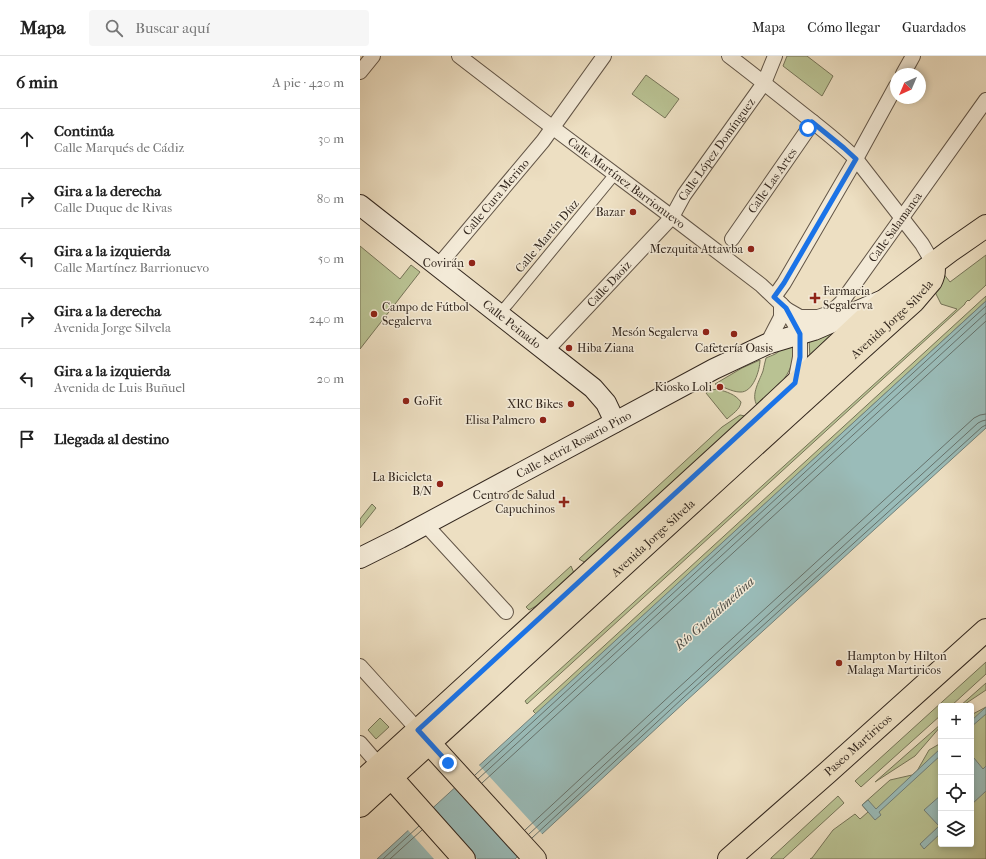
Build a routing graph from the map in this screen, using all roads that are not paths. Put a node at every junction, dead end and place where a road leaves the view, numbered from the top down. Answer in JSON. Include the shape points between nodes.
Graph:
{"nodes":[{"id":1,"x":374,"y":56,"type":"edge"},
{"id":2,"x":458,"y":56,"type":"edge"},
{"id":3,"x":604,"y":56,"type":"edge"},
{"id":4,"x":729,"y":56,"type":"edge"},
{"id":5,"x":776,"y":56,"type":"edge"},
{"id":6,"x":913,"y":56,"type":"edge"},
{"id":7,"x":906,"y":68,"type":"edge"},
{"id":8,"x":360,"y":72,"type":"edge"},
{"id":9,"x":764,"y":83,"type":"junction"},
{"id":10,"x":890,"y":97,"type":"edge"},
{"id":11,"x":986,"y":100,"type":"edge"},
{"id":12,"x":812,"y":122,"type":"junction"},
{"id":13,"x":552,"y":127,"type":"junction"},
{"id":14,"x":856,"y":159,"type":"junction"},
{"id":15,"x":615,"y":174,"type":"junction"},
{"id":16,"x":360,"y":205,"type":"edge"},
{"id":17,"x":672,"y":217,"type":"junction"},
{"id":18,"x":902,"y":218,"type":"junction"},
{"id":19,"x":986,"y":226,"type":"edge"},
{"id":20,"x":732,"y":239,"type":"dead end"},
{"id":21,"x":933,"y":263,"type":"junction"},
{"id":22,"x":438,"y":266,"type":"junction"},
{"id":23,"x":885,"y":300,"type":"junction"},
{"id":24,"x":780,"y":303,"type":"junction"},
{"id":25,"x":499,"y":314,"type":"junction"},
{"id":26,"x":800,"y":334,"type":"junction"},
{"id":27,"x":767,"y":344,"type":"junction"},
{"id":28,"x":546,"y":351,"type":"junction"},
{"id":29,"x":795,"y":383,"type":"junction"},
{"id":30,"x":616,"y":422,"type":"junction"},
{"id":31,"x":425,"y":524,"type":"junction"},
{"id":32,"x":360,"y":558,"type":"edge"},
{"id":33,"x":506,"y":612,"type":"dead end"},
{"id":34,"x":986,"y":630,"type":"edge"},
{"id":35,"x":360,"y":666,"type":"edge"},
{"id":36,"x":424,"y":736,"type":"junction"},
{"id":37,"x":360,"y":743,"type":"edge"},
{"id":38,"x":385,"y":771,"type":"junction"},
{"id":39,"x":360,"y":783,"type":"edge"},
{"id":40,"x":360,"y":806,"type":"edge"},
{"id":41,"x":734,"y":857,"type":"edge"},
{"id":42,"x":464,"y":859,"type":"edge"},
{"id":43,"x":536,"y":859,"type":"edge"}],
"edges":[{"from":1,"to":8,"type":"street"},
{"from":2,"to":13,"type":"street","name":"Calle Martínez Barrionuevo"},
{"from":3,"to":13,"type":"street","name":"Calle Cura Merino"},
{"from":4,"to":9,"type":"street"},
{"from":5,"to":9,"type":"street","name":"Calle López Domínguez"},
{"from":6,"to":7,"type":"street"},
{"from":9,"to":12,"type":"street"},
{"from":9,"to":17,"type":"street","name":"Calle López Domínguez","via":[[684,195]]},
{"from":10,"to":14,"type":"street"},
{"from":11,"to":18,"type":"street","name":"Calle Salamanca"},
{"from":12,"to":14,"type":"street"},
{"from":12,"to":20,"type":"street","name":"Calle Las Artes"},
{"from":13,"to":15,"type":"street","name":"Calle Martínez Barrionuevo"},
{"from":13,"to":22,"type":"street","name":"Calle Cura Merino"},
{"from":14,"to":18,"type":"street"},
{"from":14,"to":24,"type":"street","via":[[784,283]]},
{"from":15,"to":17,"type":"street","name":"Calle Martínez Barrionuevo"},
{"from":15,"to":25,"type":"street","name":"Calle Martín Díaz"},
{"from":16,"to":22,"type":"main road","name":"Calle Peinado"},
{"from":17,"to":24,"type":"street","name":"Calle Martínez Barrionuevo","via":[[761,285]]},
{"from":17,"to":28,"type":"street","name":"Calle Daoiz"},
{"from":18,"to":21,"type":"street"},
{"from":18,"to":24,"type":"street","name":"Calle Salamanca","via":[[841,303],[830,312],[818,317],[800,317]]},
{"from":19,"to":21,"type":"main road","name":"Avenida Jorge Silvela"},
{"from":21,"to":23,"type":"main road","name":"Avenida Jorge Silvela"},
{"from":21,"to":36,"type":"main road","name":"Avenida Jorge Silvela","via":[[933,277],[914,301]]},
{"from":22,"to":25,"type":"main road","name":"Calle Peinado"},
{"from":23,"to":26,"type":"main road","name":"Calle Actriz Rosario Pino"},
{"from":23,"to":29,"type":"main road","name":"Avenida Jorge Silvela"},
{"from":24,"to":26,"type":"street","name":"Calle Martínez Barrionuevo"},
{"from":24,"to":27,"type":"street","via":[[780,317]]},
{"from":25,"to":28,"type":"main road","name":"Calle Peinado"},
{"from":26,"to":27,"type":"main road","name":"Calle Actriz Rosario Pino"},
{"from":26,"to":29,"type":"street","name":"Calle Martínez Barrionuevo","via":[[800,357]]},
{"from":27,"to":30,"type":"main road","name":"Calle Actriz Rosario Pino"},
{"from":28,"to":30,"type":"main road","name":"Calle Peinado","via":[[593,388],[606,403]]},
{"from":29,"to":36,"type":"main road","name":"Avenida Jorge Silvela"},
{"from":30,"to":31,"type":"main road","name":"Calle Actriz Rosario Pino"},
{"from":31,"to":32,"type":"main road","name":"Calle Actriz Rosario Pino"},
{"from":31,"to":33,"type":"street"},
{"from":34,"to":41,"type":"main road","name":"Paseo Martiricos"},
{"from":35,"to":36,"type":"street"},
{"from":36,"to":38,"type":"main road","name":"Avenida Jorge Silvela"},
{"from":36,"to":43,"type":"main road"},
{"from":37,"to":38,"type":"street"},
{"from":38,"to":39,"type":"main road","name":"Avenida Jorge Silvela"},
{"from":38,"to":40,"type":"main road","name":"Avenida Jorge Silvela"},
{"from":38,"to":42,"type":"main road"}]}
